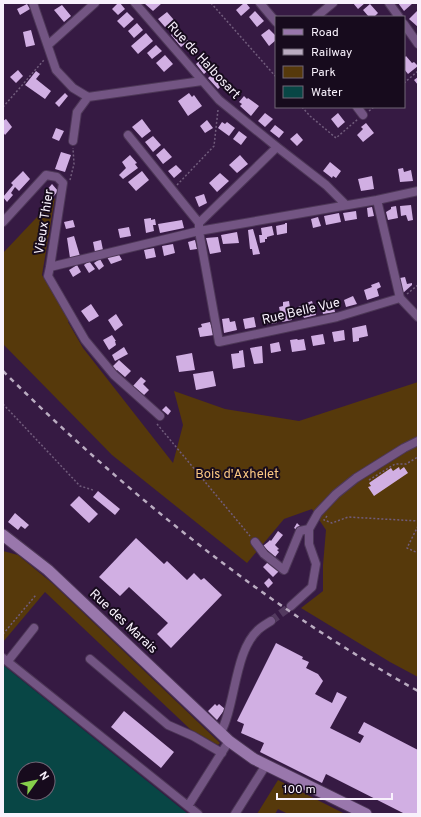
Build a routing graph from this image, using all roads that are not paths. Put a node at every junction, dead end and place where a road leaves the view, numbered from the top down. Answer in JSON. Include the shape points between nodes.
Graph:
{"nodes":[{"id":1,"x":33,"y":3,"type":"edge"},
{"id":2,"x":95,"y":3,"type":"edge"},
{"id":3,"x":135,"y":3,"type":"edge"},
{"id":4,"x":260,"y":3,"type":"edge"},
{"id":5,"x":333,"y":3,"type":"edge"},
{"id":6,"x":389,"y":3,"type":"edge"},
{"id":7,"x":317,"y":16,"type":"edge"},
{"id":8,"x":398,"y":16,"type":"edge"},
{"id":9,"x":275,"y":21,"type":"edge"},
{"id":10,"x":405,"y":25,"type":"edge"},
{"id":11,"x":418,"y":44,"type":"edge"},
{"id":12,"x":49,"y":49,"type":"junction"},
{"id":13,"x":202,"y":81,"type":"junction"},
{"id":14,"x":88,"y":96,"type":"junction"},
{"id":15,"x":358,"y":108,"type":"edge"},
{"id":16,"x":364,"y":115,"type":"road end"},
{"id":17,"x":128,"y":135,"type":"dead end"},
{"id":18,"x":73,"y":141,"type":"dead end"},
{"id":19,"x":277,"y":147,"type":"junction"},
{"id":20,"x":418,"y":191,"type":"edge"},
{"id":21,"x":377,"y":200,"type":"junction"},
{"id":22,"x":346,"y":205,"type":"junction"},
{"id":23,"x":3,"y":222,"type":"edge"},
{"id":24,"x":199,"y":227,"type":"junction"},
{"id":25,"x":50,"y":267,"type":"junction"},
{"id":26,"x":400,"y":298,"type":"junction"},
{"id":27,"x":418,"y":316,"type":"edge"},
{"id":28,"x":158,"y":420,"type":"road end"},
{"id":29,"x":418,"y":441,"type":"edge"},
{"id":30,"x":309,"y":530,"type":"junction"},
{"id":31,"x":3,"y":535,"type":"edge"},
{"id":32,"x":255,"y":542,"type":"road end"},
{"id":33,"x":291,"y":606,"type":"tunnel mouth"},
{"id":34,"x":270,"y":621,"type":"tunnel mouth"},
{"id":35,"x":34,"y":628,"type":"dead end"},
{"id":36,"x":5,"y":659,"type":"edge"},
{"id":37,"x":90,"y":659,"type":"dead end"},
{"id":38,"x":220,"y":734,"type":"junction"},
{"id":39,"x":229,"y":742,"type":"junction"},
{"id":40,"x":222,"y":753,"type":"junction"},
{"id":41,"x":266,"y":765,"type":"junction"},
{"id":42,"x":188,"y":806,"type":"junction"},
{"id":43,"x":198,"y":814,"type":"edge"},
{"id":44,"x":235,"y":814,"type":"edge"},
{"id":45,"x":366,"y":814,"type":"edge"}],
"edges":[{"from":1,"to":12,"type":"street"},
{"from":2,"to":12,"type":"street"},
{"from":3,"to":13,"type":"street","name":"Rue de Halbosart"},
{"from":4,"to":9,"type":"street"},
{"from":5,"to":7,"type":"street"},
{"from":6,"to":8,"type":"street"},
{"from":10,"to":11,"type":"street"},
{"from":12,"to":14,"type":"street","via":[[56,70],[73,88]]},
{"from":13,"to":14,"type":"street"},
{"from":13,"to":19,"type":"street","name":"Rue de Halbosart","via":[[219,100]]},
{"from":14,"to":18,"type":"street","via":[[77,112]]},
{"from":15,"to":16,"type":"street"},
{"from":17,"to":24,"type":"street"},
{"from":19,"to":22,"type":"street","name":"Rue de Halbosart","via":[[326,185]]},
{"from":19,"to":24,"type":"street"},
{"from":20,"to":21,"type":"street","name":"Vieux Thier"},
{"from":21,"to":22,"type":"street","name":"Vieux Thier"},
{"from":21,"to":26,"type":"street"},
{"from":22,"to":24,"type":"street","name":"Vieux Thier"},
{"from":23,"to":25,"type":"street","name":"Vieux Thier","via":[[46,176],[57,177],[63,183]]},
{"from":24,"to":25,"type":"street","name":"Vieux Thier"},
{"from":24,"to":26,"type":"street","name":"Rue Belle Vue","via":[[219,342],[337,317]]},
{"from":25,"to":28,"type":"street","via":[[48,276],[85,340],[114,375]]},
{"from":26,"to":27,"type":"street"},
{"from":29,"to":30,"type":"street","via":[[376,465],[341,490],[318,513]]},
{"from":30,"to":32,"type":"street","via":[[300,531],[284,570],[264,554]]},
{"from":30,"to":33,"type":"street","via":[[309,544],[316,564],[312,587]]},
{"from":31,"to":38,"type":"main road","name":"Rue des Marais","via":[[48,570]]},
{"from":34,"to":38,"type":"street","via":[[257,630],[248,644],[241,661],[226,724]]},
{"from":35,"to":36,"type":"street"},
{"from":36,"to":42,"type":"street"},
{"from":37,"to":40,"type":"street","via":[[168,726],[193,736]]},
{"from":38,"to":39,"type":"main road","name":"Rue des Marais"},
{"from":39,"to":40,"type":"street"},
{"from":39,"to":41,"type":"main road","name":"Rue des Marais"},
{"from":40,"to":42,"type":"street"},
{"from":41,"to":44,"type":"street"},
{"from":41,"to":45,"type":"main road","name":"Rue des Marais"},
{"from":42,"to":43,"type":"street"}]}
